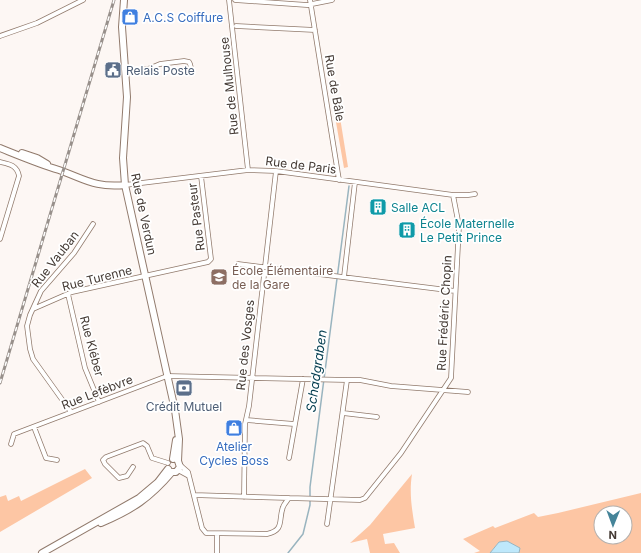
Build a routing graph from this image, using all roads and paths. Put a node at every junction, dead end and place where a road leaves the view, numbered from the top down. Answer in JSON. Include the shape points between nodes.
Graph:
{"nodes":[{"id":1,"x":83,"y":0,"type":"edge"},
{"id":2,"x":124,"y":0,"type":"edge"},
{"id":3,"x":229,"y":0,"type":"edge"},
{"id":4,"x":235,"y":0,"type":"edge"},
{"id":5,"x":332,"y":0,"type":"edge"},
{"id":6,"x":310,"y":2,"type":"edge"},
{"id":7,"x":236,"y":26,"type":"dead end"},
{"id":8,"x":315,"y":30,"type":"junction"},
{"id":9,"x":0,"y":36,"type":"edge"},
{"id":10,"x":126,"y":72,"type":"junction"},
{"id":11,"x":192,"y":72,"type":"dead end"},
{"id":12,"x":0,"y":147,"type":"edge"},
{"id":13,"x":0,"y":162,"type":"edge"},
{"id":14,"x":248,"y":170,"type":"junction"},
{"id":15,"x":276,"y":171,"type":"junction"},
{"id":16,"x":201,"y":176,"type":"junction"},
{"id":17,"x":339,"y":180,"type":"junction"},
{"id":18,"x":355,"y":182,"type":"junction"},
{"id":19,"x":125,"y":185,"type":"junction"},
{"id":20,"x":475,"y":194,"type":"dead end"},
{"id":21,"x":453,"y":195,"type":"junction"},
{"id":22,"x":93,"y":224,"type":"dead end"},
{"id":23,"x":0,"y":239,"type":"edge"},
{"id":24,"x":238,"y":264,"type":"dead end"},
{"id":25,"x":264,"y":267,"type":"junction"},
{"id":26,"x":145,"y":276,"type":"junction"},
{"id":27,"x":344,"y":277,"type":"junction"},
{"id":28,"x":455,"y":291,"type":"junction"},
{"id":29,"x":68,"y":294,"type":"junction"},
{"id":30,"x":33,"y":309,"type":"junction"},
{"id":31,"x":167,"y":376,"type":"junction"},
{"id":32,"x":251,"y":378,"type":"junction"},
{"id":33,"x":303,"y":379,"type":"junction"},
{"id":34,"x":347,"y":380,"type":"junction"},
{"id":35,"x":442,"y":391,"type":"junction"},
{"id":36,"x":468,"y":392,"type":"dead end"},
{"id":37,"x":99,"y":402,"type":"junction"},
{"id":38,"x":71,"y":412,"type":"junction"},
{"id":39,"x":343,"y":413,"type":"junction"},
{"id":40,"x":377,"y":417,"type":"dead end"},
{"id":41,"x":246,"y":420,"type":"junction"},
{"id":42,"x":294,"y":424,"type":"junction"},
{"id":43,"x":34,"y":427,"type":"junction"},
{"id":44,"x":12,"y":444,"type":"dead end"},
{"id":45,"x":289,"y":458,"type":"dead end"},
{"id":46,"x":57,"y":460,"type":"dead end"},
{"id":47,"x":174,"y":466,"type":"junction"},
{"id":48,"x":133,"y":467,"type":"dead end"},
{"id":49,"x":194,"y":495,"type":"junction"},
{"id":50,"x":244,"y":497,"type":"junction"},
{"id":51,"x":289,"y":498,"type":"junction"},
{"id":52,"x":330,"y":500,"type":"junction"},
{"id":53,"x":327,"y":524,"type":"dead end"},
{"id":54,"x":217,"y":534,"type":"junction"},
{"id":55,"x":42,"y":553,"type":"edge"},
{"id":56,"x":217,"y":553,"type":"edge"}],
"edges":[{"from":1,"to":9,"type":"street","via":[[37,23]]},
{"from":2,"to":10,"type":"main road","name":"Rue de Verdun","via":[[122,27]]},
{"from":3,"to":14,"type":"street","name":"Rue de Mulhouse"},
{"from":4,"to":6,"type":"street"},
{"from":5,"to":6,"type":"street"},
{"from":6,"to":8,"type":"street","name":"Rue de Bâle"},
{"from":7,"to":8,"type":"street"},
{"from":8,"to":17,"type":"street","name":"Rue de Bâle"},
{"from":10,"to":11,"type":"street","via":[[184,61],[189,62]]},
{"from":10,"to":19,"type":"main road","name":"Rue de Verdun","via":[[123,158]]},
{"from":12,"to":19,"type":"main road","via":[[49,168],[99,185]]},
{"from":13,"to":23,"type":"street","via":[[13,166],[19,176]]},
{"from":14,"to":15,"type":"street","name":"Rue de Paris"},
{"from":14,"to":16,"type":"street","name":"Rue de Paris"},
{"from":15,"to":17,"type":"street","name":"Rue de Paris"},
{"from":15,"to":25,"type":"street","name":"Rue des Vosges"},
{"from":16,"to":19,"type":"street","name":"Rue de Paris"},
{"from":16,"to":26,"type":"street","name":"Rue Pasteur","via":[[211,259],[202,264]]},
{"from":17,"to":18,"type":"street","name":"Rue de Paris"},
{"from":18,"to":21,"type":"street","name":"Rue de Paris"},
{"from":18,"to":27,"type":"street"},
{"from":19,"to":26,"type":"main road","name":"Rue de Verdun"},
{"from":20,"to":21,"type":"street","name":"Rue de Paris"},
{"from":21,"to":28,"type":"street","name":"Rue Frédéric Chopin","via":[[459,226]]},
{"from":22,"to":30,"type":"street","name":"Rue Vauban","via":[[74,253],[41,291]]},
{"from":24,"to":25,"type":"street"},
{"from":25,"to":27,"type":"street"},
{"from":25,"to":32,"type":"street","name":"Rue des Vosges"},
{"from":26,"to":29,"type":"street","name":"Rue Turenne"},
{"from":26,"to":31,"type":"main road","name":"Rue de Verdun"},
{"from":27,"to":28,"type":"street"},
{"from":28,"to":35,"type":"street","name":"Rue Frédéric Chopin","via":[[451,378]]},
{"from":29,"to":30,"type":"street","name":"Rue Turenne"},
{"from":29,"to":37,"type":"street","name":"Rue Kléber","via":[[85,368]]},
{"from":30,"to":38,"type":"street","name":"Rue Vauban","via":[[27,326],[31,354]]},
{"from":31,"to":32,"type":"street"},
{"from":31,"to":37,"type":"street","name":"Rue Lefèbvre"},
{"from":31,"to":47,"type":"main road","name":"Rue de Verdun","via":[[180,440]]},
{"from":32,"to":33,"type":"street"},
{"from":32,"to":41,"type":"street","name":"Rue des Vosges"},
{"from":33,"to":34,"type":"street"},
{"from":33,"to":42,"type":"street"},
{"from":34,"to":35,"type":"street"},
{"from":34,"to":39,"type":"street"},
{"from":35,"to":36,"type":"street"},
{"from":35,"to":52,"type":"street","name":"Rue Frédéric Chopin","via":[[401,453],[365,498]]},
{"from":37,"to":38,"type":"street","name":"Rue Lefèbvre"},
{"from":38,"to":43,"type":"street","name":"Rue Lefèbvre"},
{"from":39,"to":40,"type":"street"},
{"from":39,"to":52,"type":"street"},
{"from":41,"to":42,"type":"street"},
{"from":41,"to":50,"type":"street","name":"Rue des Vosges"},
{"from":42,"to":45,"type":"street"},
{"from":43,"to":44,"type":"street","name":"Rue Lefèbvre","via":[[14,434]]},
{"from":43,"to":46,"type":"street","via":[[46,458]]},
{"from":47,"to":48,"type":"street","via":[[152,458],[143,443],[103,460],[119,478],[126,476]]},
{"from":47,"to":49,"type":"street","via":[[189,476]]},
{"from":47,"to":55,"type":"main road","via":[[158,489],[141,502]]},
{"from":49,"to":50,"type":"street","name":"Rue Frédéric Chopin"},
{"from":49,"to":54,"type":"street","via":[[202,528],[206,533]]},
{"from":50,"to":51,"type":"street","name":"Rue Frédéric Chopin"},
{"from":51,"to":52,"type":"street","name":"Rue Frédéric Chopin"},
{"from":51,"to":54,"type":"street","via":[[284,506],[279,528],[274,533]]},
{"from":52,"to":53,"type":"street"},
{"from":54,"to":56,"type":"street"}]}
